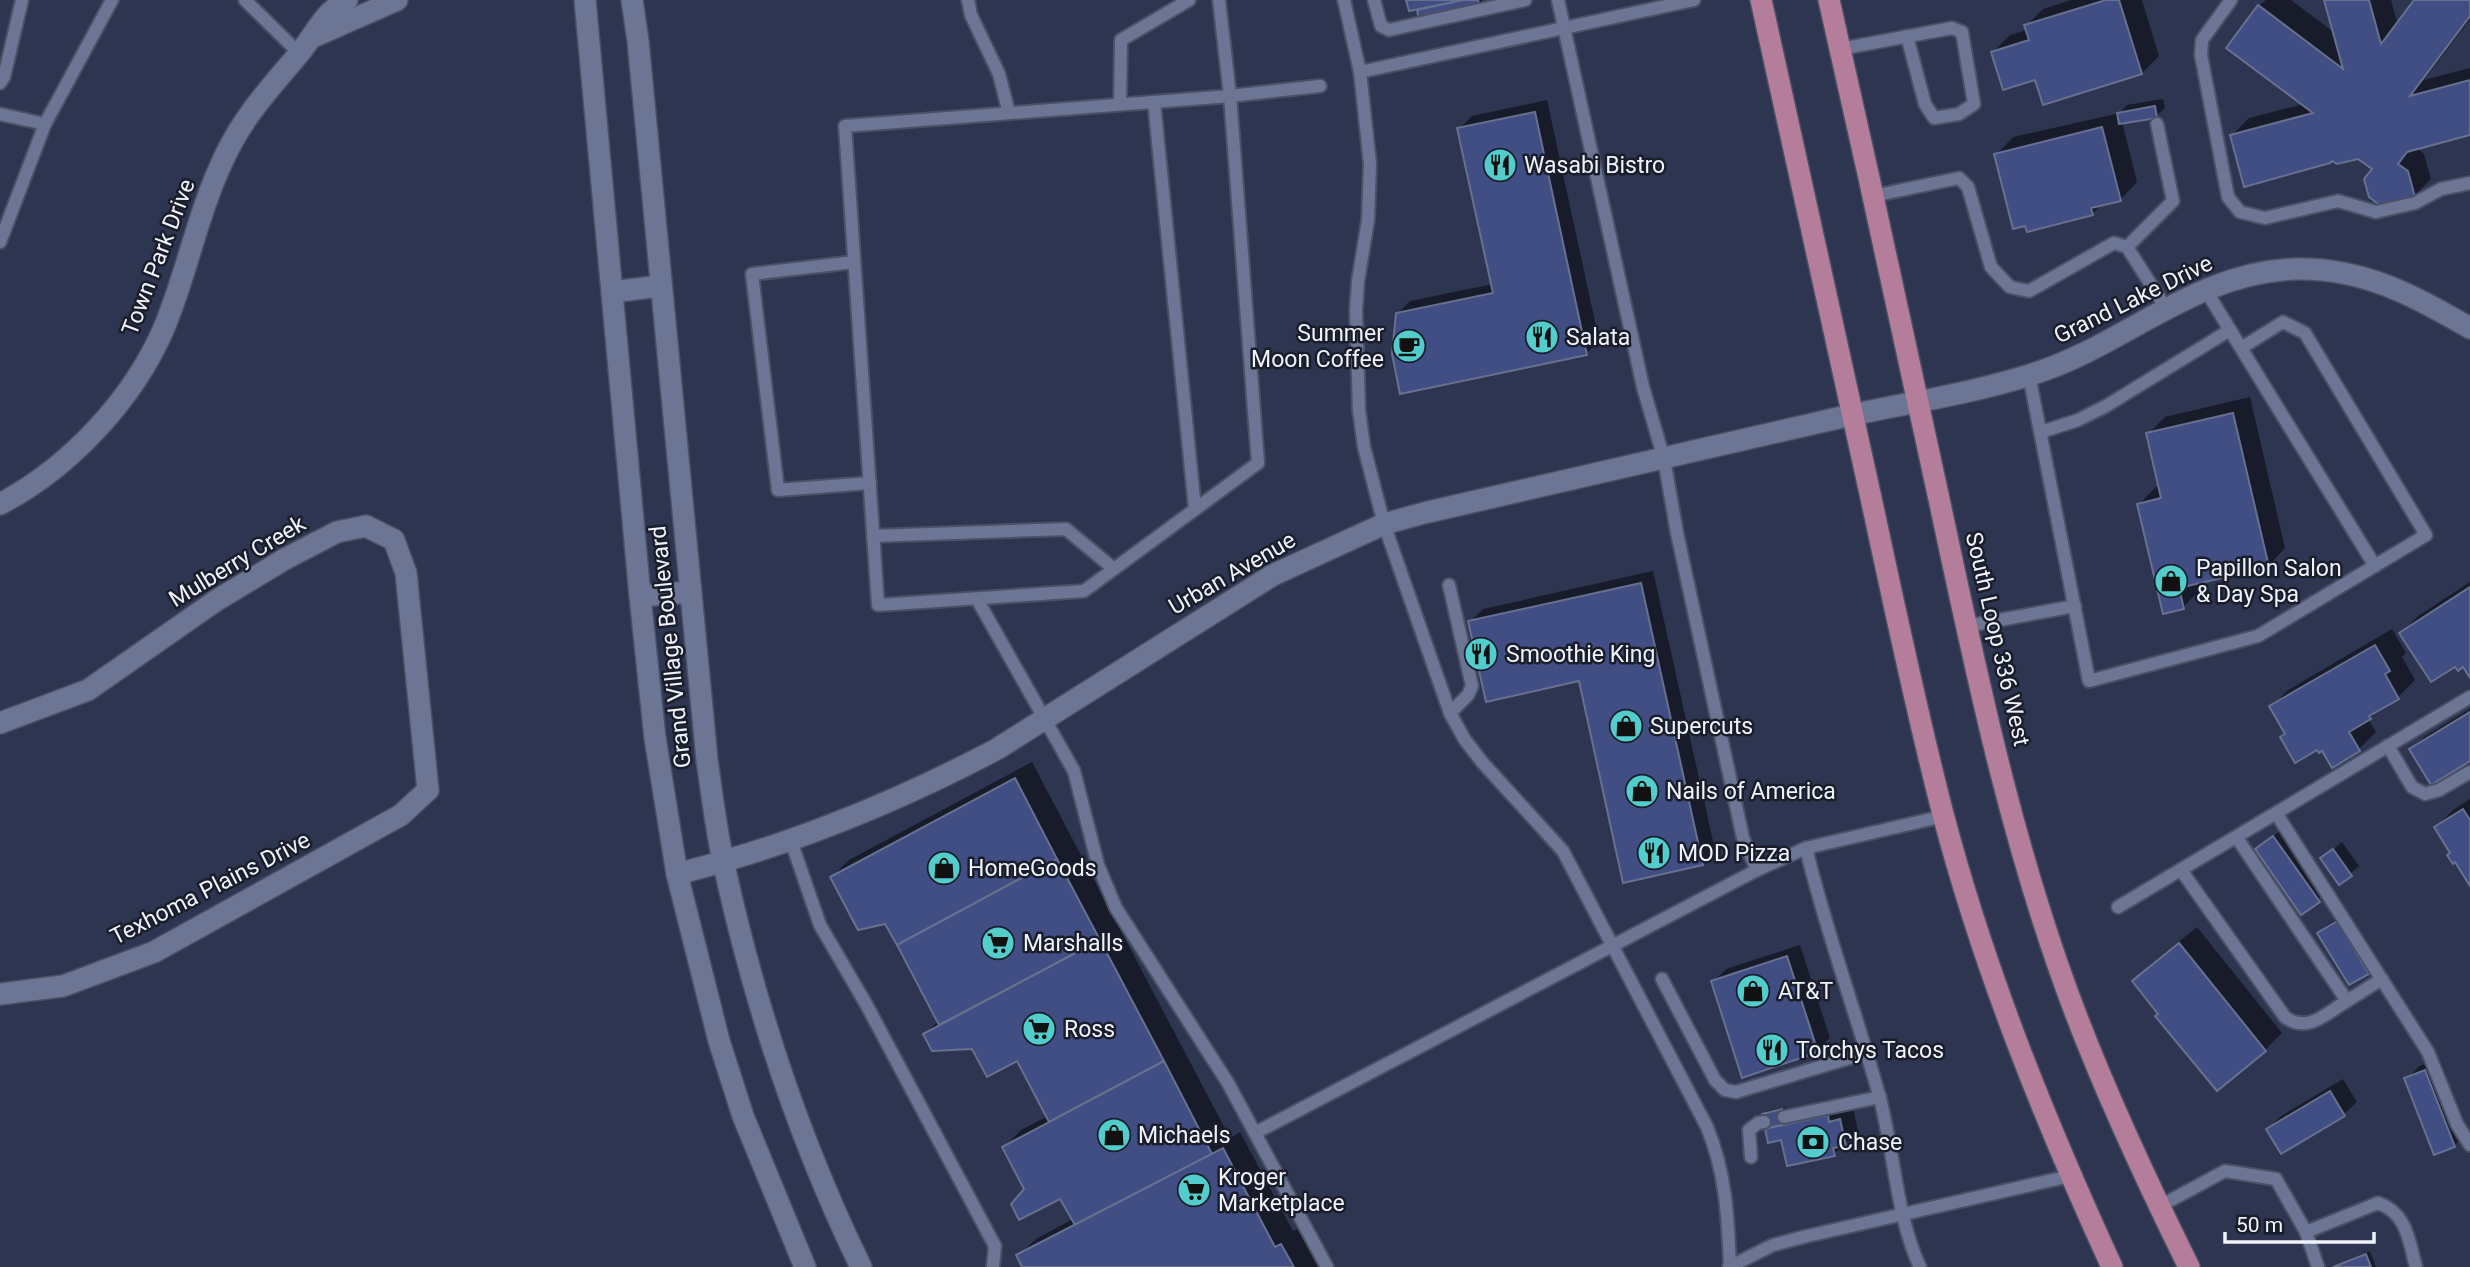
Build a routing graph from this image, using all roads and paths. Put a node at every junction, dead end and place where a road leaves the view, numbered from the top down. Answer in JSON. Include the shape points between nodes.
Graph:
{"nodes":[{"id":1,"x":22,"y":0,"type":"edge"},
{"id":2,"x":111,"y":0,"type":"edge"},
{"id":3,"x":245,"y":0,"type":"edge"},
{"id":4,"x":347,"y":0,"type":"edge"},
{"id":5,"x":397,"y":0,"type":"edge"},
{"id":6,"x":585,"y":0,"type":"edge"},
{"id":7,"x":632,"y":0,"type":"edge"},
{"id":8,"x":968,"y":0,"type":"edge"},
{"id":9,"x":1189,"y":0,"type":"edge"},
{"id":10,"x":1219,"y":0,"type":"edge"},
{"id":11,"x":1344,"y":0,"type":"edge"},
{"id":12,"x":1374,"y":0,"type":"edge"},
{"id":13,"x":1525,"y":0,"type":"edge"},
{"id":14,"x":1558,"y":0,"type":"edge"},
{"id":15,"x":1694,"y":0,"type":"edge"},
{"id":16,"x":1762,"y":0,"type":"edge"},
{"id":17,"x":1829,"y":0,"type":"edge"},
{"id":18,"x":2231,"y":0,"type":"edge"},
{"id":19,"x":1563,"y":28,"type":"junction"},
{"id":20,"x":1907,"y":36,"type":"junction"},
{"id":21,"x":306,"y":45,"type":"junction"},
{"id":22,"x":1840,"y":49,"type":"junction"},
{"id":23,"x":1360,"y":72,"type":"junction"},
{"id":24,"x":0,"y":83,"type":"edge"},
{"id":25,"x":1320,"y":86,"type":"dead end"},
{"id":26,"x":1230,"y":96,"type":"junction"},
{"id":27,"x":1154,"y":102,"type":"junction"},
{"id":28,"x":1121,"y":104,"type":"junction"},
{"id":29,"x":1009,"y":113,"type":"junction"},
{"id":30,"x":0,"y":114,"type":"edge"},
{"id":31,"x":45,"y":124,"type":"junction"},
{"id":32,"x":2157,"y":124,"type":"dead end"},
{"id":33,"x":2470,"y":183,"type":"edge"},
{"id":34,"x":1873,"y":196,"type":"junction"},
{"id":35,"x":0,"y":242,"type":"edge"},
{"id":36,"x":2127,"y":247,"type":"junction"},
{"id":37,"x":854,"y":262,"type":"junction"},
{"id":38,"x":660,"y":286,"type":"junction"},
{"id":39,"x":2205,"y":289,"type":"junction"},
{"id":40,"x":612,"y":292,"type":"junction"},
{"id":41,"x":2166,"y":308,"type":"junction"},
{"id":42,"x":2470,"y":328,"type":"edge"},
{"id":43,"x":2230,"y":330,"type":"junction"},
{"id":44,"x":2241,"y":348,"type":"junction"},
{"id":45,"x":2029,"y":375,"type":"junction"},
{"id":46,"x":1918,"y":401,"type":"junction"},
{"id":47,"x":1853,"y":415,"type":"junction"},
{"id":48,"x":2041,"y":432,"type":"junction"},
{"id":49,"x":1664,"y":459,"type":"junction"},
{"id":50,"x":870,"y":483,"type":"junction"},
{"id":51,"x":0,"y":504,"type":"edge"},
{"id":52,"x":1195,"y":509,"type":"junction"},
{"id":53,"x":1384,"y":524,"type":"junction"},
{"id":54,"x":873,"y":536,"type":"junction"},
{"id":55,"x":2375,"y":566,"type":"junction"},
{"id":56,"x":1114,"y":569,"type":"junction"},
{"id":57,"x":1450,"y":585,"type":"dead end"},
{"id":58,"x":690,"y":592,"type":"junction"},
{"id":59,"x":640,"y":596,"type":"junction"},
{"id":60,"x":977,"y":599,"type":"junction"},
{"id":61,"x":2075,"y":606,"type":"junction"},
{"id":62,"x":1967,"y":626,"type":"junction"},
{"id":63,"x":2470,"y":697,"type":"edge"},
{"id":64,"x":1450,"y":713,"type":"junction"},
{"id":65,"x":1044,"y":720,"type":"junction"},
{"id":66,"x":0,"y":723,"type":"edge"},
{"id":67,"x":2388,"y":746,"type":"junction"},
{"id":68,"x":2470,"y":772,"type":"edge"},
{"id":69,"x":428,"y":790,"type":"joint"},
{"id":70,"x":2276,"y":813,"type":"junction"},
{"id":71,"x":1944,"y":816,"type":"junction"},
{"id":72,"x":2237,"y":838,"type":"junction"},
{"id":73,"x":791,"y":841,"type":"junction"},
{"id":74,"x":1806,"y":848,"type":"junction"},
{"id":75,"x":723,"y":862,"type":"junction"},
{"id":76,"x":1757,"y":870,"type":"junction"},
{"id":77,"x":2182,"y":870,"type":"junction"},
{"id":78,"x":677,"y":874,"type":"junction"},
{"id":79,"x":2118,"y":906,"type":"dead end"},
{"id":80,"x":1612,"y":946,"type":"junction"},
{"id":81,"x":1662,"y":979,"type":"dead end"},
{"id":82,"x":2382,"y":979,"type":"junction"},
{"id":83,"x":0,"y":994,"type":"edge"},
{"id":84,"x":2347,"y":1001,"type":"junction"},
{"id":85,"x":1866,"y":1053,"type":"junction"},
{"id":86,"x":1880,"y":1097,"type":"junction"},
{"id":87,"x":1784,"y":1117,"type":"dead end"},
{"id":88,"x":1764,"y":1122,"type":"dead end"},
{"id":89,"x":1255,"y":1133,"type":"junction"},
{"id":90,"x":2470,"y":1145,"type":"edge"},
{"id":91,"x":1751,"y":1157,"type":"dead end"},
{"id":92,"x":2070,"y":1175,"type":"junction"},
{"id":93,"x":2160,"y":1206,"type":"junction"},
{"id":94,"x":1904,"y":1214,"type":"junction"},
{"id":95,"x":2306,"y":1232,"type":"junction"},
{"id":96,"x":991,"y":1266,"type":"edge"},
{"id":97,"x":805,"y":1267,"type":"edge"},
{"id":98,"x":861,"y":1267,"type":"edge"},
{"id":99,"x":1326,"y":1267,"type":"edge"},
{"id":100,"x":1729,"y":1267,"type":"edge"},
{"id":101,"x":1920,"y":1267,"type":"edge"},
{"id":102,"x":2112,"y":1267,"type":"edge"},
{"id":103,"x":2189,"y":1267,"type":"edge"},
{"id":104,"x":2318,"y":1267,"type":"edge"},
{"id":105,"x":2416,"y":1267,"type":"edge"}],
"edges":[{"from":1,"to":24,"type":"lane"},
{"from":2,"to":31,"type":"lane"},
{"from":3,"to":21,"type":"lane"},
{"from":4,"to":21,"type":"street","name":"Town Park Drive","via":[[327,15]]},
{"from":5,"to":21,"type":"street","name":"Town Park Drive"},
{"from":6,"to":40,"type":"street","name":"Grand Village Boulevard"},
{"from":7,"to":38,"type":"street","name":"Grand Village Boulevard"},
{"from":8,"to":29,"type":"lane","via":[[999,74]]},
{"from":9,"to":28,"type":"lane","via":[[1121,40]]},
{"from":10,"to":26,"type":"lane"},
{"from":11,"to":23,"type":"lane"},
{"from":12,"to":13,"type":"lane","via":[[1381,26],[1389,30]]},
{"from":14,"to":19,"type":"lane"},
{"from":15,"to":19,"type":"lane"},
{"from":16,"to":47,"type":"main road"},
{"from":17,"to":22,"type":"main road","name":"South Loop 336 West"},
{"from":18,"to":33,"type":"lane","via":[[2202,40],[2201,55],[2228,197],[2240,212],[2265,218],[2338,201],[2376,212]]},
{"from":19,"to":23,"type":"lane"},
{"from":19,"to":49,"type":"lane","via":[[1643,387]]},
{"from":20,"to":20,"type":"lane","via":[[1952,28],[1962,32],[1974,104],[1959,114],[1934,118],[1925,104]]},
{"from":20,"to":22,"type":"lane"},
{"from":21,"to":51,"type":"street","name":"Town Park Drive","via":[[247,115],[223,158],[163,330],[130,388],[97,430],[56,468]]},
{"from":22,"to":34,"type":"main road","name":"South Loop 336 West"},
{"from":23,"to":53,"type":"lane","via":[[1370,164],[1356,310],[1359,410]]},
{"from":25,"to":26,"type":"lane"},
{"from":26,"to":27,"type":"lane"},
{"from":26,"to":52,"type":"lane","via":[[1258,463]]},
{"from":27,"to":28,"type":"lane"},
{"from":27,"to":52,"type":"lane"},
{"from":28,"to":29,"type":"lane"},
{"from":29,"to":37,"type":"lane","via":[[845,126]]},
{"from":30,"to":31,"type":"lane"},
{"from":31,"to":35,"type":"lane"},
{"from":32,"to":36,"type":"lane","via":[[2173,201]]},
{"from":34,"to":36,"type":"lane","via":[[1959,178],[1968,187],[1991,267],[2010,288],[2029,291],[2114,243]]},
{"from":34,"to":46,"type":"main road","name":"South Loop 336 West"},
{"from":36,"to":41,"type":"lane"},
{"from":37,"to":50,"type":"lane"},
{"from":37,"to":50,"type":"lane","via":[[752,274],[778,490]]},
{"from":38,"to":40,"type":"street"},
{"from":38,"to":58,"type":"street","name":"Grand Village Boulevard"},
{"from":39,"to":41,"type":"street","name":"Grand Lake Drive"},
{"from":39,"to":42,"type":"street","name":"Grand Lake Drive","via":[[2241,276],[2295,269],[2334,271],[2410,294]]},
{"from":39,"to":43,"type":"lane"},
{"from":40,"to":59,"type":"street","name":"Grand Village Boulevard"},
{"from":41,"to":45,"type":"street","name":"Grand Lake Drive","via":[[2080,355]]},
{"from":43,"to":44,"type":"lane"},
{"from":43,"to":48,"type":"lane","via":[[2106,406]]},
{"from":44,"to":55,"type":"lane"},
{"from":44,"to":55,"type":"lane","via":[[2283,322],[2305,333],[2426,535]]},
{"from":45,"to":46,"type":"street","name":"Grand Lake Drive"},
{"from":45,"to":48,"type":"lane"},
{"from":46,"to":47,"type":"street","name":"Grand Lake Drive"},
{"from":46,"to":62,"type":"main road","name":"South Loop 336 West"},
{"from":47,"to":49,"type":"street","name":"Urban Avenue"},
{"from":47,"to":71,"type":"main road"},
{"from":48,"to":61,"type":"lane"},
{"from":49,"to":53,"type":"street","name":"Urban Avenue"},
{"from":49,"to":76,"type":"lane","via":[[1743,838]]},
{"from":50,"to":54,"type":"lane"},
{"from":52,"to":56,"type":"lane"},
{"from":53,"to":64,"type":"lane"},
{"from":53,"to":65,"type":"street","name":"Urban Avenue","via":[[1273,575]]},
{"from":54,"to":56,"type":"lane","via":[[1066,529]]},
{"from":54,"to":60,"type":"lane","via":[[878,605]]},
{"from":55,"to":61,"type":"lane","via":[[2258,636],[2090,681]]},
{"from":56,"to":60,"type":"lane","via":[[1084,591]]},
{"from":57,"to":64,"type":"lane","via":[[1472,686]]},
{"from":58,"to":59,"type":"street"},
{"from":58,"to":75,"type":"street","name":"Grand Village Boulevard","via":[[707,760]]},
{"from":59,"to":78,"type":"street","name":"Grand Village Boulevard","via":[[655,738]]},
{"from":60,"to":65,"type":"lane"},
{"from":61,"to":62,"type":"lane"},
{"from":62,"to":93,"type":"main road","name":"South Loop 336 West","via":[[2006,791],[2040,907],[2075,1011]]},
{"from":63,"to":67,"type":"lane"},
{"from":64,"to":80,"type":"lane","via":[[1482,762],[1563,851]]},
{"from":65,"to":73,"type":"street","name":"Urban Avenue","via":[[998,749],[906,795]]},
{"from":65,"to":89,"type":"lane","via":[[1074,771],[1098,865],[1116,908],[1202,1040]]},
{"from":66,"to":69,"type":"street","name":"Mulberry Creek","via":[[88,690],[217,600],[285,559],[337,533],[366,526],[394,540],[406,573]]},
{"from":67,"to":68,"type":"lane","via":[[2412,786],[2425,794]]},
{"from":67,"to":70,"type":"lane"},
{"from":69,"to":83,"type":"street","name":"Texhoma Plains Drive","via":[[401,815],[154,952],[64,986]]},
{"from":70,"to":72,"type":"lane"},
{"from":70,"to":82,"type":"lane"},
{"from":71,"to":74,"type":"lane"},
{"from":71,"to":92,"type":"main road","via":[[2016,1041]]},
{"from":72,"to":77,"type":"lane"},
{"from":72,"to":84,"type":"lane"},
{"from":73,"to":75,"type":"street","name":"Urban Avenue"},
{"from":73,"to":96,"type":"lane","via":[[820,925],[995,1246]]},
{"from":74,"to":76,"type":"lane"},
{"from":74,"to":85,"type":"lane","via":[[1819,906]]},
{"from":75,"to":78,"type":"street","name":"Urban Avenue"},
{"from":75,"to":98,"type":"street","name":"Grand Village Boulevard","via":[[794,1105]]},
{"from":76,"to":80,"type":"lane"},
{"from":77,"to":79,"type":"lane"},
{"from":77,"to":84,"type":"lane","via":[[2285,1017],[2304,1025]]},
{"from":78,"to":97,"type":"street","name":"Grand Village Boulevard","via":[[743,1116]]},
{"from":80,"to":89,"type":"lane"},
{"from":80,"to":100,"type":"lane","via":[[1715,1146],[1727,1204]]},
{"from":81,"to":85,"type":"lane","via":[[1715,1080],[1725,1090],[1736,1092]]},
{"from":82,"to":84,"type":"lane"},
{"from":82,"to":90,"type":"lane","via":[[2428,1052]]},
{"from":85,"to":86,"type":"lane"},
{"from":86,"to":87,"type":"lane"},
{"from":86,"to":94,"type":"lane"},
{"from":88,"to":91,"type":"lane","via":[[1749,1130]]},
{"from":89,"to":99,"type":"lane"},
{"from":92,"to":94,"type":"lane"},
{"from":92,"to":102,"type":"main road"},
{"from":93,"to":95,"type":"lane","via":[[2225,1171],[2276,1178]]},
{"from":93,"to":103,"type":"main road","name":"South Loop 336 West"},
{"from":94,"to":100,"type":"lane","via":[[1773,1245]]},
{"from":94,"to":101,"type":"lane"},
{"from":95,"to":104,"type":"lane"},
{"from":95,"to":105,"type":"lane","via":[[2378,1203],[2389,1207],[2406,1227]]}]}
